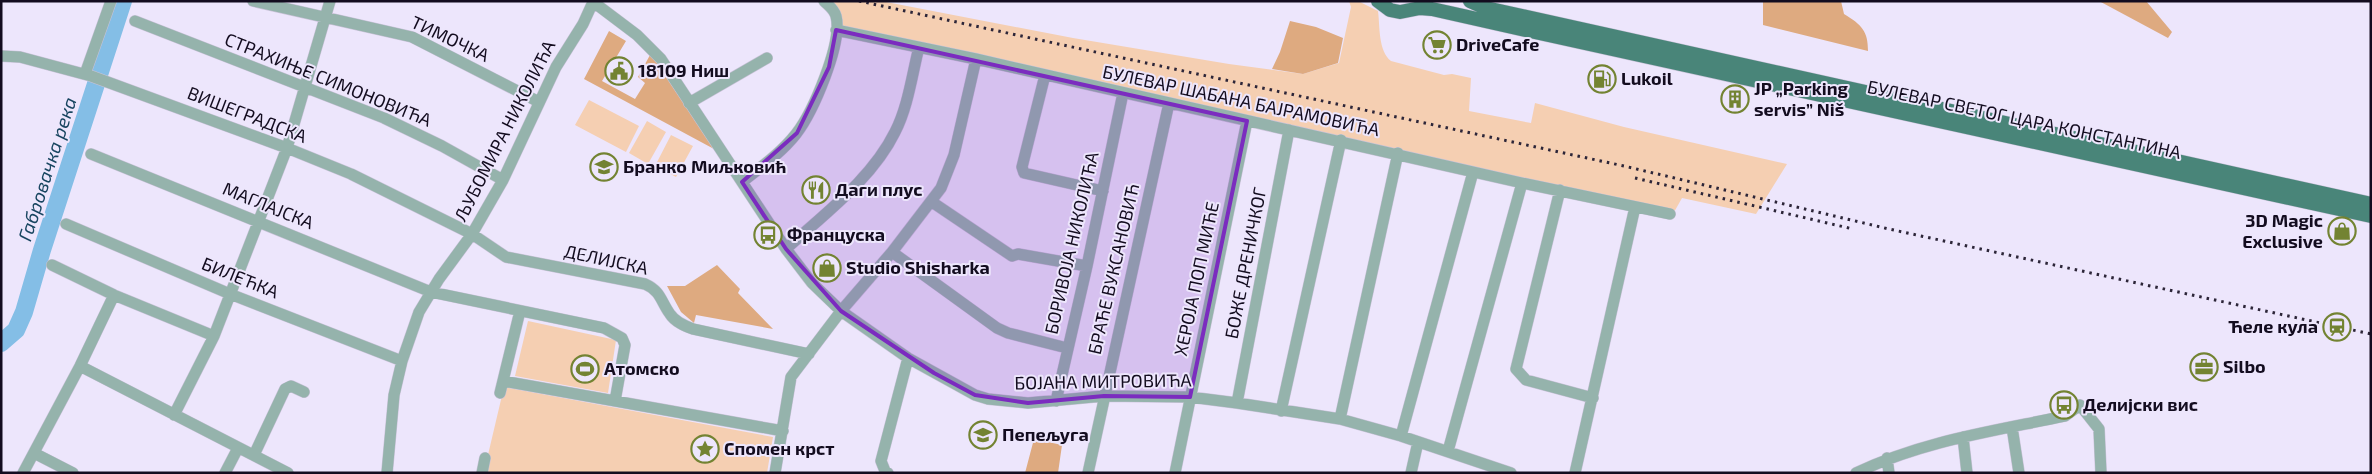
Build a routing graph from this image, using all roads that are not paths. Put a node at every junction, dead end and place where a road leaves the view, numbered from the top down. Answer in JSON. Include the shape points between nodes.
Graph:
{"nodes":[{"id":1,"x":111,"y":1,"type":"edge"},
{"id":2,"x":253,"y":1,"type":"edge"},
{"id":3,"x":330,"y":1,"type":"edge"},
{"id":4,"x":824,"y":1,"type":"edge"},
{"id":5,"x":1378,"y":1,"type":"edge"},
{"id":6,"x":1470,"y":1,"type":"edge"},
{"id":7,"x":593,"y":2,"type":"edge"},
{"id":8,"x":1424,"y":5,"type":"edge"},
{"id":9,"x":326,"y":18,"type":"junction"},
{"id":10,"x":135,"y":21,"type":"dead end"},
{"id":11,"x":836,"y":30,"type":"junction"},
{"id":12,"x":919,"y":47,"type":"junction"},
{"id":13,"x":1,"y":56,"type":"edge"},
{"id":14,"x":767,"y":58,"type":"dead end"},
{"id":15,"x":976,"y":59,"type":"junction"},
{"id":16,"x":88,"y":75,"type":"junction"},
{"id":17,"x":1045,"y":75,"type":"junction"},
{"id":18,"x":305,"y":88,"type":"junction"},
{"id":19,"x":1123,"y":93,"type":"junction"},
{"id":20,"x":539,"y":102,"type":"junction"},
{"id":21,"x":689,"y":103,"type":"junction"},
{"id":22,"x":1170,"y":103,"type":"junction"},
{"id":23,"x":1247,"y":121,"type":"junction"},
{"id":24,"x":1289,"y":130,"type":"junction"},
{"id":25,"x":1341,"y":140,"type":"junction"},
{"id":26,"x":286,"y":148,"type":"junction"},
{"id":27,"x":1398,"y":153,"type":"junction"},
{"id":28,"x":91,"y":154,"type":"dead end"},
{"id":29,"x":1473,"y":172,"type":"junction"},
{"id":30,"x":503,"y":180,"type":"junction"},
{"id":31,"x":742,"y":182,"type":"junction"},
{"id":32,"x":1522,"y":183,"type":"junction"},
{"id":33,"x":1560,"y":190,"type":"junction"},
{"id":34,"x":1103,"y":191,"type":"junction"},
{"id":35,"x":932,"y":202,"type":"junction"},
{"id":36,"x":2371,"y":204,"type":"edge"},
{"id":37,"x":1634,"y":207,"type":"junction"},
{"id":38,"x":1670,"y":214,"type":"dead end"},
{"id":39,"x":2371,"y":216,"type":"edge"},
{"id":40,"x":258,"y":221,"type":"junction"},
{"id":41,"x":66,"y":224,"type":"dead end"},
{"id":42,"x":472,"y":234,"type":"junction"},
{"id":43,"x":786,"y":249,"type":"junction"},
{"id":44,"x":892,"y":252,"type":"junction"},
{"id":45,"x":52,"y":264,"type":"dead end"},
{"id":46,"x":1087,"y":266,"type":"junction"},
{"id":47,"x":431,"y":292,"type":"junction"},
{"id":48,"x":230,"y":294,"type":"junction"},
{"id":49,"x":114,"y":295,"type":"junction"},
{"id":50,"x":841,"y":310,"type":"junction"},
{"id":51,"x":520,"y":311,"type":"junction"},
{"id":52,"x":214,"y":336,"type":"junction"},
{"id":53,"x":1067,"y":348,"type":"junction"},
{"id":54,"x":809,"y":354,"type":"junction"},
{"id":55,"x":908,"y":358,"type":"junction"},
{"id":56,"x":402,"y":361,"type":"junction"},
{"id":57,"x":80,"y":366,"type":"junction"},
{"id":58,"x":503,"y":381,"type":"junction"},
{"id":59,"x":304,"y":392,"type":"dead end"},
{"id":60,"x":500,"y":393,"type":"dead end"},
{"id":61,"x":1104,"y":396,"type":"junction"},
{"id":62,"x":1190,"y":397,"type":"junction"},
{"id":63,"x":1593,"y":398,"type":"junction"},
{"id":64,"x":615,"y":401,"type":"junction"},
{"id":65,"x":1056,"y":401,"type":"junction"},
{"id":66,"x":1236,"y":403,"type":"junction"},
{"id":67,"x":1282,"y":411,"type":"junction"},
{"id":68,"x":174,"y":415,"type":"junction"},
{"id":69,"x":1340,"y":419,"type":"junction"},
{"id":70,"x":2012,"y":427,"type":"junction"},
{"id":71,"x":783,"y":431,"type":"junction"},
{"id":72,"x":1401,"y":436,"type":"junction"},
{"id":73,"x":1963,"y":437,"type":"junction"},
{"id":74,"x":1418,"y":442,"type":"junction"},
{"id":75,"x":238,"y":448,"type":"junction"},
{"id":76,"x":1448,"y":451,"type":"junction"},
{"id":77,"x":34,"y":453,"type":"junction"},
{"id":78,"x":254,"y":455,"type":"junction"},
{"id":79,"x":485,"y":458,"type":"dead end"},
{"id":80,"x":1887,"y":458,"type":"junction"},
{"id":81,"x":23,"y":473,"type":"edge"},
{"id":82,"x":73,"y":473,"type":"edge"},
{"id":83,"x":225,"y":473,"type":"edge"},
{"id":84,"x":288,"y":473,"type":"edge"},
{"id":85,"x":387,"y":473,"type":"edge"},
{"id":86,"x":482,"y":473,"type":"edge"},
{"id":87,"x":775,"y":473,"type":"edge"},
{"id":88,"x":888,"y":473,"type":"edge"},
{"id":89,"x":1088,"y":473,"type":"edge"},
{"id":90,"x":1175,"y":473,"type":"edge"},
{"id":91,"x":1411,"y":473,"type":"edge"},
{"id":92,"x":1511,"y":473,"type":"edge"},
{"id":93,"x":1575,"y":473,"type":"edge"},
{"id":94,"x":1856,"y":473,"type":"edge"},
{"id":95,"x":1889,"y":473,"type":"edge"},
{"id":96,"x":1967,"y":473,"type":"edge"},
{"id":97,"x":2019,"y":473,"type":"edge"},
{"id":98,"x":2101,"y":473,"type":"edge"}],
"edges":[{"from":1,"to":16,"type":"street"},
{"from":2,"to":9,"type":"street","name":"ТИМОЧКА"},
{"from":3,"to":9,"type":"street"},
{"from":4,"to":11,"type":"street","via":[[833,9]]},
{"from":5,"to":8,"type":"main road","name":"БУЛЕВАР СВЕТОГ ЦАРА КОНСТАНТИНА","via":[[1390,10],[1400,12]]},
{"from":6,"to":36,"type":"main road","name":"БУЛЕВАР СВЕТОГ ЦАРА КОНСТАНТИНА","via":[[1486,8]]},
{"from":7,"to":20,"type":"street","name":"ЉУБОМИРА НИКОЛИЋА"},
{"from":7,"to":21,"type":"street","name":"БОЈАНА МИТРОВИЋА","via":[[649,46]]},
{"from":8,"to":39,"type":"main road","name":"БУЛЕВАР СВЕТОГ ЦАРА КОНСТАНТИНА"},
{"from":9,"to":18,"type":"street"},
{"from":9,"to":20,"type":"street","name":"ТИМОЧКА","via":[[412,36]]},
{"from":10,"to":18,"type":"street","name":"СТРАХИЊЕ СИМОНОВИЋА"},
{"from":11,"to":12,"type":"street","name":"БУЛЕВАР ШАБАНА БАЈРАМОВИЋА"},
{"from":11,"to":31,"type":"street","via":[[829,67],[797,133],[783,149]]},
{"from":12,"to":15,"type":"street","name":"БУЛЕВАР ШАБАНА БАЈРАМОВИЋА"},
{"from":12,"to":43,"type":"street","via":[[896,131],[884,152]]},
{"from":13,"to":16,"type":"street","name":"ВИШЕГРАДСКА","via":[[20,57]]},
{"from":14,"to":21,"type":"street"},
{"from":15,"to":17,"type":"street","name":"БУЛЕВАР ШАБАНА БАЈРАМОВИЋА"},
{"from":15,"to":35,"type":"street","via":[[954,155]]},
{"from":16,"to":26,"type":"street","name":"ВИШЕГРАДСКА"},
{"from":17,"to":19,"type":"street","name":"БУЛЕВАР ШАБАНА БАЈРАМОВИЋА"},
{"from":17,"to":34,"type":"street","via":[[1022,166],[1024,173]]},
{"from":18,"to":26,"type":"street"},
{"from":18,"to":30,"type":"street","name":"СТРАХИЊЕ СИМОНОВИЋА","via":[[384,118]]},
{"from":19,"to":22,"type":"street","name":"БУЛЕВАР ШАБАНА БАЈРАМОВИЋА"},
{"from":19,"to":34,"type":"street","name":"БОРИВОЈА НИКОЛИЋА"},
{"from":20,"to":30,"type":"street","name":"ЉУБОМИРА НИКОЛИЋА"},
{"from":21,"to":31,"type":"street","name":"БОЈАНА МИТРОВИЋА"},
{"from":22,"to":23,"type":"street","name":"БУЛЕВАР ШАБАНА БАЈРАМОВИЋА"},
{"from":22,"to":61,"type":"street","name":"БРАЋЕ ВУКСАНОВИЋ"},
{"from":23,"to":24,"type":"street","name":"БУЛЕВАР ШАБАНА БАЈРАМОВИЋА"},
{"from":23,"to":62,"type":"street","name":"ХЕРОЈА ПОП МИЋЕ"},
{"from":24,"to":25,"type":"street","name":"БУЛЕВАР ШАБАНА БАЈРАМОВИЋА"},
{"from":24,"to":66,"type":"street","name":"БОЖЕ ДРЕНИЧКОГ"},
{"from":25,"to":27,"type":"street","name":"БУЛЕВАР ШАБАНА БАЈРАМОВИЋА"},
{"from":25,"to":67,"type":"street"},
{"from":26,"to":40,"type":"street"},
{"from":26,"to":42,"type":"street","name":"ВИШЕГРАДСКА","via":[[351,174]]},
{"from":27,"to":29,"type":"street","name":"БУЛЕВАР ШАБАНА БАЈРАМОВИЋА"},
{"from":27,"to":69,"type":"street"},
{"from":28,"to":40,"type":"street","name":"МАГЛАЈСКА"},
{"from":29,"to":32,"type":"street","name":"БУЛЕВАР ШАБАНА БАЈРАМОВИЋА"},
{"from":29,"to":72,"type":"street"},
{"from":30,"to":42,"type":"street","name":"ЉУБОМИРА НИКОЛИЋА"},
{"from":31,"to":43,"type":"street","name":"БОЈАНА МИТРОВИЋА"},
{"from":32,"to":33,"type":"street","name":"БУЛЕВАР ШАБАНА БАЈРАМОВИЋА"},
{"from":32,"to":76,"type":"street"},
{"from":33,"to":37,"type":"street","name":"БУЛЕВАР ШАБАНА БАЈРАМОВИЋА"},
{"from":33,"to":63,"type":"street","via":[[1516,369],[1526,380]]},
{"from":34,"to":46,"type":"street","name":"БОРИВОЈА НИКОЛИЋА"},
{"from":35,"to":44,"type":"street"},
{"from":35,"to":46,"type":"street","via":[[1012,256],[1018,254]]},
{"from":37,"to":38,"type":"street","name":"БУЛЕВАР ШАБАНА БАЈРАМОВИЋА"},
{"from":37,"to":63,"type":"street"},
{"from":40,"to":47,"type":"street","name":"МАГЛАЈСКА"},
{"from":40,"to":48,"type":"street"},
{"from":41,"to":48,"type":"street","name":"БИЛЕЋКА"},
{"from":42,"to":47,"type":"street","name":"ЉУБОМИРА НИКОЛИЋА"},
{"from":42,"to":54,"type":"street","name":"ДЕЛИЈСКА","via":[[506,257],[652,287],[670,315],[693,329]]},
{"from":43,"to":50,"type":"street","name":"БОЈАНА МИТРОВИЋА","via":[[812,282]]},
{"from":44,"to":50,"type":"street"},
{"from":44,"to":53,"type":"street","via":[[997,328]]},
{"from":45,"to":49,"type":"street"},
{"from":46,"to":53,"type":"street","name":"БОРИВОЈА НИКОЛИЋА"},
{"from":47,"to":51,"type":"street","name":"МАГЛАЈСКА"},
{"from":47,"to":56,"type":"street","name":"ЉУБОМИРА НИКОЛИЋА","via":[[413,325]]},
{"from":48,"to":52,"type":"street"},
{"from":48,"to":56,"type":"street","name":"БИЛЕЋКА"},
{"from":49,"to":52,"type":"street"},
{"from":49,"to":57,"type":"street"},
{"from":50,"to":54,"type":"street"},
{"from":50,"to":55,"type":"street","name":"БОЈАНА МИТРОВИЋА"},
{"from":51,"to":58,"type":"street"},
{"from":51,"to":64,"type":"street","name":"МАГЛАЈСКА","via":[[604,328],[622,338],[625,345]]},
{"from":52,"to":68,"type":"street"},
{"from":53,"to":65,"type":"street","name":"БОРИВОЈА НИКОЛИЋА"},
{"from":54,"to":71,"type":"street","via":[[790,382]]},
{"from":55,"to":65,"type":"street","name":"БОЈАНА МИТРОВИЋА","via":[[964,389],[988,398],[1028,403]]},
{"from":55,"to":88,"type":"street","via":[[881,462]]},
{"from":56,"to":85,"type":"street","name":"ЉУБОМИРА НИКОЛИЋА","via":[[392,408]]},
{"from":57,"to":68,"type":"street"},
{"from":57,"to":77,"type":"street"},
{"from":58,"to":60,"type":"street"},
{"from":58,"to":64,"type":"street"},
{"from":59,"to":78,"type":"street","via":[[291,386],[285,389]]},
{"from":61,"to":62,"type":"street","name":"БОЈАНА МИТРОВИЋА"},
{"from":61,"to":65,"type":"street","name":"БОЈАНА МИТРОВИЋА"},
{"from":61,"to":89,"type":"street","name":"БРАЋЕ ВУКСАНОВИЋ"},
{"from":62,"to":66,"type":"street","name":"БОЈАНА МИТРОВИЋА"},
{"from":62,"to":90,"type":"street","name":"ХЕРОЈА ПОП МИЋЕ"},
{"from":63,"to":93,"type":"street"},
{"from":64,"to":71,"type":"street"},
{"from":66,"to":67,"type":"street","name":"БОЈАНА МИТРОВИЋА"},
{"from":67,"to":69,"type":"street","name":"БОЈАНА МИТРОВИЋА"},
{"from":68,"to":75,"type":"street"},
{"from":69,"to":72,"type":"street","name":"БОЈАНА МИТРОВИЋА"},
{"from":70,"to":73,"type":"street"},
{"from":70,"to":97,"type":"street"},
{"from":70,"to":98,"type":"street","via":[[2065,416],[2080,405],[2099,429]]},
{"from":71,"to":87,"type":"street"},
{"from":72,"to":74,"type":"street","name":"БОЈАНА МИТРОВИЋА"},
{"from":73,"to":80,"type":"street"},
{"from":73,"to":96,"type":"street"},
{"from":74,"to":76,"type":"street","name":"БОЈАНА МИТРОВИЋА"},
{"from":74,"to":91,"type":"street"},
{"from":75,"to":78,"type":"street"},
{"from":75,"to":83,"type":"street"},
{"from":76,"to":92,"type":"street","name":"БОЈАНА МИТРОВИЋА"},
{"from":77,"to":81,"type":"street"},
{"from":77,"to":82,"type":"street"},
{"from":78,"to":84,"type":"street"},
{"from":79,"to":86,"type":"street"},
{"from":80,"to":94,"type":"street"},
{"from":80,"to":95,"type":"street"}]}
